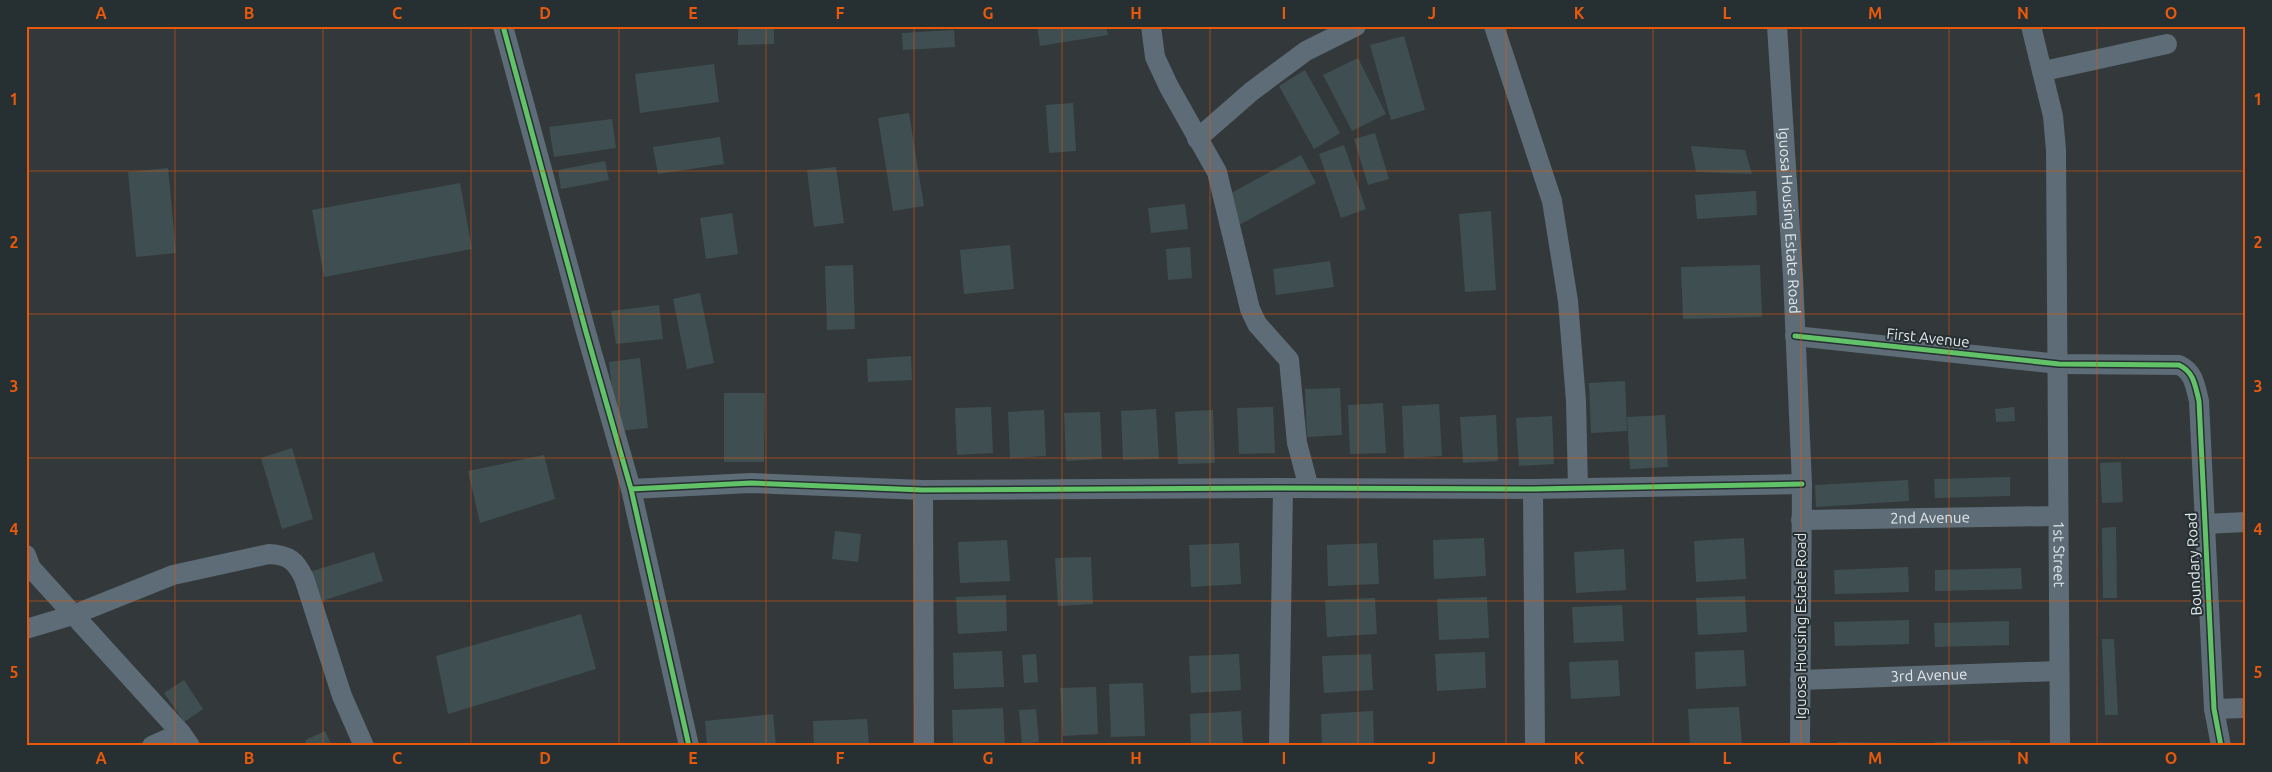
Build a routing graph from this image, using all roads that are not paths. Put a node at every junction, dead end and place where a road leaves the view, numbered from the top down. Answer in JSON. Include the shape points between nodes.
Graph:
{"nodes":[{"id":1,"x":503,"y":26,"type":"edge"},
{"id":2,"x":1151,"y":26,"type":"edge"},
{"id":3,"x":1356,"y":26,"type":"edge"},
{"id":4,"x":1494,"y":26,"type":"edge"},
{"id":5,"x":1777,"y":26,"type":"edge"},
{"id":6,"x":2031,"y":26,"type":"edge"},
{"id":7,"x":2167,"y":44,"type":"dead end"},
{"id":8,"x":2044,"y":71,"type":"junction"},
{"id":9,"x":1197,"y":138,"type":"junction"},
{"id":10,"x":1796,"y":336,"type":"junction"},
{"id":11,"x":2059,"y":364,"type":"junction"},
{"id":12,"x":2195,"y":381,"type":"joint"},
{"id":13,"x":1802,"y":484,"type":"junction"},
{"id":14,"x":1284,"y":488,"type":"junction"},
{"id":15,"x":1309,"y":488,"type":"junction"},
{"id":16,"x":1578,"y":488,"type":"junction"},
{"id":17,"x":631,"y":489,"type":"junction"},
{"id":18,"x":1533,"y":489,"type":"junction"},
{"id":19,"x":923,"y":490,"type":"junction"},
{"id":20,"x":2058,"y":516,"type":"junction"},
{"id":21,"x":1802,"y":520,"type":"junction"},
{"id":22,"x":2246,"y":522,"type":"edge"},
{"id":23,"x":2205,"y":524,"type":"junction"},
{"id":24,"x":26,"y":555,"type":"edge"},
{"id":25,"x":73,"y":615,"type":"junction"},
{"id":26,"x":26,"y":629,"type":"edge"},
{"id":27,"x":2058,"y":671,"type":"junction"},
{"id":28,"x":1800,"y":680,"type":"junction"},
{"id":29,"x":2246,"y":708,"type":"edge"},
{"id":30,"x":2214,"y":709,"type":"junction"},
{"id":31,"x":185,"y":739,"type":"edge"},
{"id":32,"x":152,"y":746,"type":"edge"},
{"id":33,"x":364,"y":746,"type":"edge"},
{"id":34,"x":689,"y":746,"type":"edge"},
{"id":35,"x":924,"y":746,"type":"edge"},
{"id":36,"x":1279,"y":746,"type":"edge"},
{"id":37,"x":1535,"y":746,"type":"edge"},
{"id":38,"x":1800,"y":746,"type":"edge"},
{"id":39,"x":2060,"y":746,"type":"edge"},
{"id":40,"x":2221,"y":746,"type":"edge"}],
"edges":[{"from":1,"to":17,"type":"street"},
{"from":2,"to":9,"type":"street","via":[[1155,57]]},
{"from":3,"to":9,"type":"street","via":[[1306,51]]},
{"from":4,"to":16,"type":"street","via":[[1552,201],[1568,302],[1576,401]]},
{"from":5,"to":10,"type":"street","name":"Iguosa Housing Estate Road"},
{"from":6,"to":8,"type":"street","name":"1st Street"},
{"from":7,"to":8,"type":"street"},
{"from":8,"to":11,"type":"street","name":"1st Street","via":[[2056,150]]},
{"from":9,"to":15,"type":"street","via":[[1217,172],[1250,309],[1257,324],[1289,360],[1292,368],[1297,443]]},
{"from":10,"to":11,"type":"street","name":"First Avenue"},
{"from":10,"to":13,"type":"street","name":"Iguosa Housing Estate Road"},
{"from":11,"to":12,"type":"street","name":"First Avenue","via":[[2178,365],[2188,370]]},
{"from":11,"to":20,"type":"street","name":"1st Street"},
{"from":12,"to":23,"type":"street","name":"Boundary Road","via":[[2199,401]]},
{"from":13,"to":16,"type":"street"},
{"from":13,"to":21,"type":"street","name":"Iguosa Housing Estate Road"},
{"from":14,"to":15,"type":"street"},
{"from":14,"to":19,"type":"street"},
{"from":14,"to":36,"type":"street"},
{"from":15,"to":18,"type":"street"},
{"from":16,"to":18,"type":"street"},
{"from":17,"to":19,"type":"street","via":[[751,483]]},
{"from":17,"to":34,"type":"street"},
{"from":18,"to":37,"type":"street"},
{"from":19,"to":35,"type":"street"},
{"from":20,"to":21,"type":"street","name":"2nd Avenue"},
{"from":20,"to":27,"type":"street","name":"1st Street"},
{"from":21,"to":28,"type":"street","name":"Iguosa Housing Estate Road"},
{"from":22,"to":23,"type":"street"},
{"from":23,"to":30,"type":"street","name":"Boundary Road"},
{"from":24,"to":25,"type":"street","via":[[31,568]]},
{"from":25,"to":26,"type":"street"},
{"from":25,"to":31,"type":"street"},
{"from":25,"to":33,"type":"street","via":[[174,575],[269,554],[284,554],[297,563],[304,578],[342,696]]},
{"from":27,"to":28,"type":"street","name":"3rd Avenue"},
{"from":27,"to":39,"type":"street","name":"1st Street"},
{"from":28,"to":38,"type":"street","name":"Iguosa Housing Estate Road"},
{"from":29,"to":30,"type":"street"},
{"from":30,"to":40,"type":"street","name":"Boundary Road"},
{"from":31,"to":32,"type":"street"}]}
